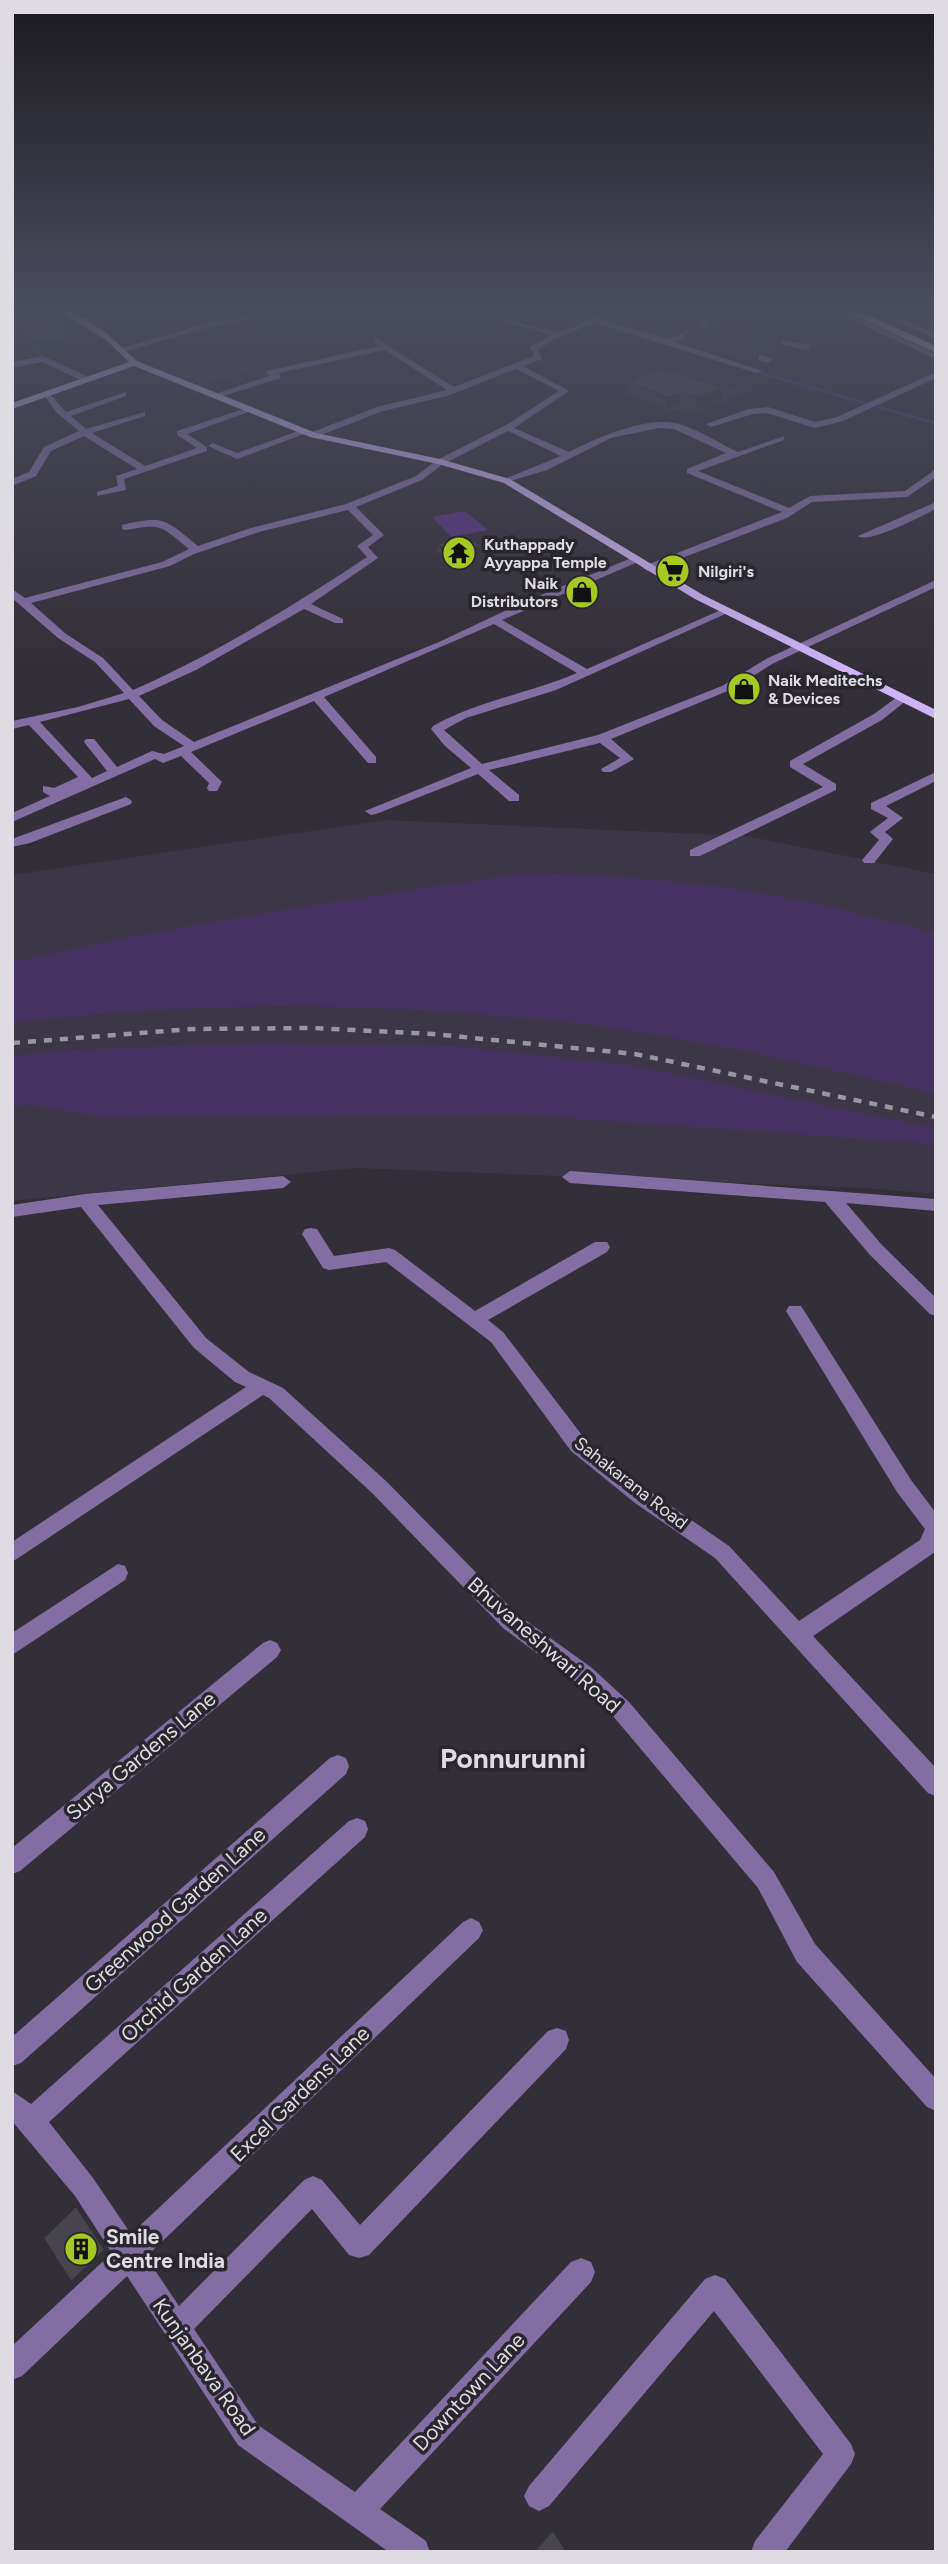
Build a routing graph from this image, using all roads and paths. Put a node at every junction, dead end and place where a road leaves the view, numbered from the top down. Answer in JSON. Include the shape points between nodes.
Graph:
{"nodes":[{"id":1,"x":82,"y":430,"type":"edge"},
{"id":2,"x":92,"y":430,"type":"edge"},
{"id":3,"x":190,"y":430,"type":"edge"},
{"id":4,"x":300,"y":430,"type":"edge"},
{"id":5,"x":319,"y":430,"type":"edge"},
{"id":6,"x":504,"y":430,"type":"edge"},
{"id":7,"x":512,"y":430,"type":"dead end"},
{"id":8,"x":638,"y":430,"type":"edge"},
{"id":9,"x":681,"y":430,"type":"edge"},
{"id":10,"x":85,"y":432,"type":"junction"},
{"id":11,"x":309,"y":433,"type":"junction"},
{"id":12,"x":781,"y":438,"type":"dead end"},
{"id":13,"x":213,"y":446,"type":"dead end"},
{"id":14,"x":734,"y":453,"type":"junction"},
{"id":15,"x":570,"y":456,"type":"junction"},
{"id":16,"x":440,"y":462,"type":"junction"},
{"id":17,"x":145,"y":470,"type":"junction"},
{"id":18,"x":936,"y":472,"type":"edge"},
{"id":19,"x":14,"y":481,"type":"edge"},
{"id":20,"x":507,"y":481,"type":"junction"},
{"id":21,"x":100,"y":494,"type":"dead end"},
{"id":22,"x":936,"y":505,"type":"edge"},
{"id":23,"x":350,"y":506,"type":"junction"},
{"id":24,"x":790,"y":512,"type":"junction"},
{"id":25,"x":126,"y":527,"type":"dead end"},
{"id":26,"x":863,"y":536,"type":"dead end"},
{"id":27,"x":196,"y":550,"type":"junction"},
{"id":28,"x":635,"y":560,"type":"junction"},
{"id":29,"x":648,"y":568,"type":"junction"},
{"id":30,"x":936,"y":583,"type":"edge"},
{"id":31,"x":12,"y":592,"type":"edge"},
{"id":32,"x":23,"y":602,"type":"junction"},
{"id":33,"x":303,"y":604,"type":"junction"},
{"id":34,"x":727,"y":611,"type":"junction"},
{"id":35,"x":494,"y":620,"type":"junction"},
{"id":36,"x":339,"y":621,"type":"dead end"},
{"id":37,"x":800,"y":647,"type":"junction"},
{"id":38,"x":586,"y":673,"type":"junction"},
{"id":39,"x":133,"y":694,"type":"junction"},
{"id":40,"x":316,"y":696,"type":"junction"},
{"id":41,"x":901,"y":700,"type":"junction"},
{"id":42,"x":936,"y":715,"type":"edge"},
{"id":43,"x":32,"y":721,"type":"junction"},
{"id":44,"x":12,"y":725,"type":"edge"},
{"id":45,"x":602,"y":738,"type":"junction"},
{"id":46,"x":90,"y":742,"type":"dead end"},
{"id":47,"x":188,"y":749,"type":"junction"},
{"id":48,"x":170,"y":756,"type":"junction"},
{"id":49,"x":372,"y":760,"type":"dead end"},
{"id":50,"x":480,"y":769,"type":"junction"},
{"id":51,"x":607,"y":769,"type":"dead end"},
{"id":52,"x":115,"y":773,"type":"junction"},
{"id":53,"x":206,"y":773,"type":"junction"},
{"id":54,"x":936,"y":776,"type":"edge"},
{"id":55,"x":89,"y":781,"type":"junction"},
{"id":56,"x":213,"y":788,"type":"dead end"},
{"id":57,"x":47,"y":789,"type":"dead end"},
{"id":58,"x":514,"y":798,"type":"dead end"},
{"id":59,"x":125,"y":801,"type":"dead end"},
{"id":60,"x":371,"y":811,"type":"dead end"},
{"id":61,"x":12,"y":818,"type":"edge"},
{"id":62,"x":12,"y":843,"type":"edge"},
{"id":63,"x":695,"y":853,"type":"dead end"},
{"id":64,"x":869,"y":860,"type":"dead end"},
{"id":65,"x":570,"y":1177,"type":"dead end"},
{"id":66,"x":283,"y":1182,"type":"dead end"},
{"id":67,"x":829,"y":1195,"type":"junction"},
{"id":68,"x":85,"y":1200,"type":"junction"},
{"id":69,"x":936,"y":1205,"type":"edge"},
{"id":70,"x":12,"y":1210,"type":"edge"},
{"id":71,"x":311,"y":1234,"type":"dead end"},
{"id":72,"x":601,"y":1247,"type":"dead end"},
{"id":73,"x":936,"y":1308,"type":"edge"},
{"id":74,"x":794,"y":1311,"type":"dead end"},
{"id":75,"x":474,"y":1320,"type":"junction"},
{"id":76,"x":261,"y":1387,"type":"junction"},
{"id":77,"x":935,"y":1526,"type":"edge"},
{"id":78,"x":12,"y":1553,"type":"edge"},
{"id":79,"x":118,"y":1573,"type":"dead end"},
{"id":80,"x":799,"y":1633,"type":"junction"},
{"id":81,"x":12,"y":1645,"type":"edge"},
{"id":82,"x":270,"y":1650,"type":"dead end"},
{"id":83,"x":338,"y":1766,"type":"dead end"},
{"id":84,"x":936,"y":1786,"type":"edge"},
{"id":85,"x":357,"y":1829,"type":"dead end"},
{"id":86,"x":12,"y":1863,"type":"edge"},
{"id":87,"x":471,"y":1930,"type":"dead end"},
{"id":88,"x":556,"y":2040,"type":"dead end"},
{"id":89,"x":12,"y":2054,"type":"edge"},
{"id":90,"x":936,"y":2098,"type":"edge"},
{"id":91,"x":19,"y":2114,"type":"edge"},
{"id":92,"x":128,"y":2258,"type":"junction"},
{"id":93,"x":581,"y":2272,"type":"dead end"},
{"id":94,"x":176,"y":2328,"type":"junction"},
{"id":95,"x":12,"y":2366,"type":"edge"},
{"id":96,"x":539,"y":2496,"type":"dead end"},
{"id":97,"x":357,"y":2512,"type":"junction"},
{"id":98,"x":415,"y":2552,"type":"edge"},
{"id":99,"x":766,"y":2552,"type":"edge"}],
"edges":[{"from":1,"to":10,"type":"street"},
{"from":2,"to":10,"type":"street"},
{"from":3,"to":17,"type":"street","via":[[180,433],[204,449]]},
{"from":4,"to":11,"type":"main road"},
{"from":5,"to":11,"type":"street"},
{"from":6,"to":16,"type":"street"},
{"from":7,"to":15,"type":"street"},
{"from":8,"to":15,"type":"street","via":[[614,435]]},
{"from":9,"to":14,"type":"street"},
{"from":10,"to":17,"type":"street"},
{"from":10,"to":19,"type":"street","via":[[47,449],[33,474]]},
{"from":11,"to":13,"type":"street","via":[[237,456]]},
{"from":11,"to":16,"type":"main road"},
{"from":12,"to":14,"type":"street"},
{"from":14,"to":24,"type":"street","via":[[690,471]]},
{"from":15,"to":20,"type":"street"},
{"from":16,"to":20,"type":"main road"},
{"from":16,"to":23,"type":"street","via":[[419,478]]},
{"from":17,"to":21,"type":"street","via":[[119,478],[123,488]]},
{"from":18,"to":24,"type":"street","via":[[907,494],[829,496],[810,499]]},
{"from":20,"to":28,"type":"main road"},
{"from":22,"to":26,"type":"street"},
{"from":23,"to":27,"type":"street"},
{"from":23,"to":33,"type":"street","via":[[379,534],[362,546],[373,558]]},
{"from":24,"to":29,"type":"street"},
{"from":25,"to":27,"type":"street","via":[[155,521]]},
{"from":27,"to":32,"type":"street","via":[[166,564]]},
{"from":28,"to":29,"type":"main road"},
{"from":28,"to":35,"type":"street"},
{"from":29,"to":34,"type":"main road"},
{"from":30,"to":37,"type":"street"},
{"from":31,"to":32,"type":"street"},
{"from":32,"to":39,"type":"street","via":[[99,660]]},
{"from":33,"to":36,"type":"street"},
{"from":33,"to":39,"type":"street","via":[[192,668]]},
{"from":34,"to":37,"type":"main road"},
{"from":34,"to":38,"type":"street"},
{"from":35,"to":38,"type":"street"},
{"from":35,"to":40,"type":"street"},
{"from":37,"to":41,"type":"main road"},
{"from":37,"to":45,"type":"street","via":[[726,688]]},
{"from":38,"to":50,"type":"street","via":[[462,715],[437,729]]},
{"from":39,"to":43,"type":"street"},
{"from":39,"to":47,"type":"street"},
{"from":40,"to":47,"type":"street"},
{"from":40,"to":49,"type":"street"},
{"from":41,"to":42,"type":"main road"},
{"from":41,"to":63,"type":"street","via":[[878,718],[794,764],[832,786]]},
{"from":43,"to":44,"type":"street"},
{"from":43,"to":55,"type":"street"},
{"from":45,"to":50,"type":"street"},
{"from":45,"to":51,"type":"street","via":[[628,759]]},
{"from":46,"to":52,"type":"street"},
{"from":47,"to":48,"type":"street"},
{"from":47,"to":53,"type":"street"},
{"from":48,"to":52,"type":"street","via":[[163,759],[156,754]]},
{"from":48,"to":53,"type":"street","via":[[188,777]]},
{"from":50,"to":58,"type":"street"},
{"from":50,"to":60,"type":"street"},
{"from":52,"to":55,"type":"street"},
{"from":53,"to":56,"type":"street","via":[[216,782]]},
{"from":54,"to":64,"type":"street","via":[[876,806],[897,818],[877,832],[886,839]]},
{"from":55,"to":57,"type":"street","via":[[53,793]]},
{"from":55,"to":61,"type":"street"},
{"from":59,"to":62,"type":"street"},
{"from":65,"to":67,"type":"street"},
{"from":66,"to":68,"type":"street"},
{"from":67,"to":69,"type":"street"},
{"from":67,"to":73,"type":"street","via":[[876,1250]]},
{"from":68,"to":70,"type":"street"},
{"from":68,"to":76,"type":"street","name":"Bhuvaneshwari Road","via":[[200,1343]]},
{"from":71,"to":75,"type":"street","name":"Sahakarana Road","via":[[329,1263],[389,1255]]},
{"from":72,"to":75,"type":"street"},
{"from":74,"to":77,"type":"street","via":[[904,1486]]},
{"from":75,"to":80,"type":"street","name":"Sahakarana Road","via":[[497,1337],[578,1445],[642,1497],[722,1552]]},
{"from":76,"to":78,"type":"street"},
{"from":76,"to":90,"type":"street","name":"Bhuvaneshwari Road","via":[[276,1393],[316,1427],[510,1621],[584,1675],[621,1709],[766,1880],[806,1953]]},
{"from":77,"to":80,"type":"street","via":[[928,1546]]},
{"from":79,"to":81,"type":"street"},
{"from":80,"to":84,"type":"street","name":"Sahakarana Road"},
{"from":82,"to":86,"type":"street","name":"Surya Gardens Lane"},
{"from":83,"to":89,"type":"street","name":"Greenwood Garden Lane"},
{"from":85,"to":91,"type":"street","name":"Orchid Garden Lane"},
{"from":87,"to":92,"type":"street","name":"Excel Gardens Lane"},
{"from":88,"to":94,"type":"street","via":[[359,2245],[313,2189]]},
{"from":91,"to":92,"type":"street","name":"Kunjanbava Road","via":[[84,2187]]},
{"from":92,"to":94,"type":"street","name":"Kunjanbava Road"},
{"from":92,"to":95,"type":"street","name":"Excel Gardens Lane"},
{"from":93,"to":97,"type":"street","name":"Downtown Lane"},
{"from":94,"to":97,"type":"street","name":"Kunjanbava Road","via":[[248,2435]]},
{"from":96,"to":99,"type":"street","via":[[715,2289],[841,2454]]},
{"from":97,"to":98,"type":"street","name":"Kunjanbava Road"}]}
